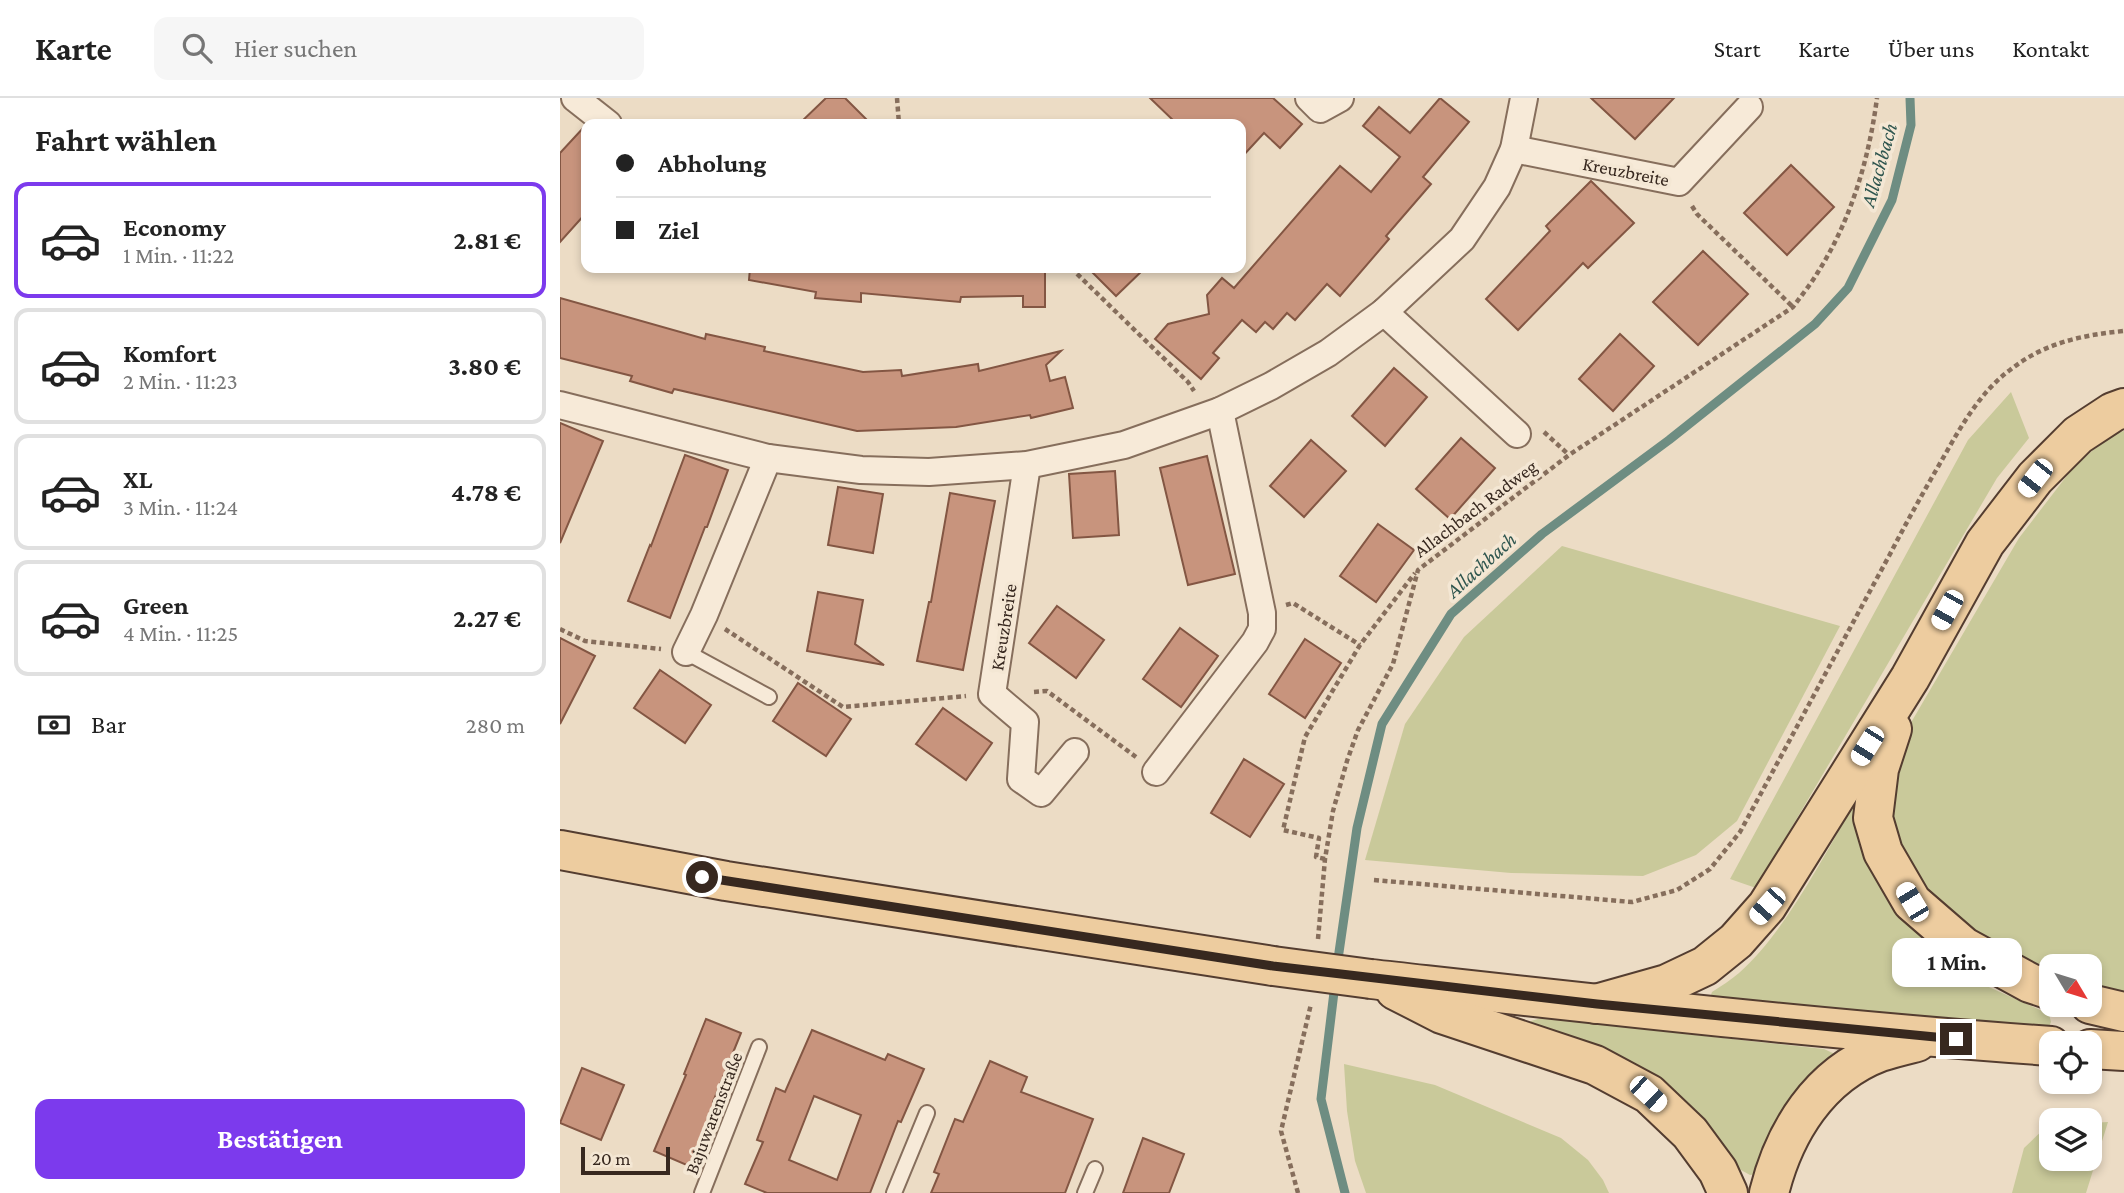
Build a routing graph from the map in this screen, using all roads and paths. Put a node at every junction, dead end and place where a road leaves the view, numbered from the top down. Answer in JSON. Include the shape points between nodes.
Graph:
{"nodes":[{"id":1,"x":575,"y":98,"type":"edge"},
{"id":2,"x":897,"y":98,"type":"edge"},
{"id":3,"x":1309,"y":98,"type":"edge"},
{"id":4,"x":1340,"y":98,"type":"edge"},
{"id":5,"x":1524,"y":98,"type":"edge"},
{"id":6,"x":1877,"y":98,"type":"edge"},
{"id":7,"x":1749,"y":107,"type":"dead end"},
{"id":8,"x":602,"y":119,"type":"edge"},
{"id":9,"x":898,"y":119,"type":"edge"},
{"id":10,"x":1514,"y":149,"type":"junction"},
{"id":11,"x":1679,"y":182,"type":"junction"},
{"id":12,"x":1076,"y":273,"type":"edge"},
{"id":13,"x":1793,"y":307,"type":"junction"},
{"id":14,"x":1384,"y":312,"type":"junction"},
{"id":15,"x":2124,"y":331,"type":"edge"},
{"id":16,"x":560,"y":405,"type":"edge"},
{"id":17,"x":2124,"y":408,"type":"edge"},
{"id":18,"x":1213,"y":414,"type":"junction"},
{"id":19,"x":1517,"y":434,"type":"dead end"},
{"id":20,"x":768,"y":458,"type":"junction"},
{"id":21,"x":1027,"y":465,"type":"junction"},
{"id":22,"x":1418,"y":570,"type":"junction"},
{"id":23,"x":1262,"y":613,"type":"junction"},
{"id":24,"x":704,"y":615,"type":"junction"},
{"id":25,"x":560,"y":629,"type":"edge"},
{"id":26,"x":1360,"y":645,"type":"junction"},
{"id":27,"x":686,"y":652,"type":"junction"},
{"id":28,"x":1910,"y":678,"type":"junction"},
{"id":29,"x":992,"y":694,"type":"junction"},
{"id":30,"x":769,"y":697,"type":"dead end"},
{"id":31,"x":1075,"y":752,"type":"dead end"},
{"id":32,"x":1156,"y":772,"type":"joint"},
{"id":33,"x":560,"y":849,"type":"edge"},
{"id":34,"x":1325,"y":859,"type":"junction"},
{"id":35,"x":1374,"y":880,"type":"dead end"},
{"id":36,"x":1318,"y":940,"type":"dead end"},
{"id":37,"x":1371,"y":979,"type":"junction"},
{"id":38,"x":2039,"y":986,"type":"edge"},
{"id":39,"x":1311,"y":1000,"type":"dead end"},
{"id":40,"x":1597,"y":1004,"type":"junction"},
{"id":41,"x":2102,"y":1007,"type":"edge"},
{"id":42,"x":2124,"y":1012,"type":"edge"},
{"id":43,"x":1933,"y":1037,"type":"junction"},
{"id":44,"x":2039,"y":1045,"type":"edge"},
{"id":45,"x":759,"y":1047,"type":"dead end"},
{"id":46,"x":2102,"y":1050,"type":"edge"},
{"id":47,"x":2124,"y":1051,"type":"edge"},
{"id":48,"x":927,"y":1114,"type":"dead end"},
{"id":49,"x":1095,"y":1169,"type":"dead end"},
{"id":50,"x":702,"y":1193,"type":"edge"},
{"id":51,"x":894,"y":1193,"type":"edge"},
{"id":52,"x":1085,"y":1193,"type":"edge"},
{"id":53,"x":1298,"y":1193,"type":"edge"},
{"id":54,"x":1728,"y":1193,"type":"edge"},
{"id":55,"x":1769,"y":1193,"type":"edge"}],
"edges":[{"from":1,"to":8,"type":"street"},
{"from":2,"to":9,"type":"path"},
{"from":3,"to":4,"type":"street","via":[[1320,108]]},
{"from":5,"to":10,"type":"street"},
{"from":6,"to":13,"type":"path","name":"Allachbach Radweg","via":[[1858,187],[1840,232]]},
{"from":7,"to":11,"type":"street","name":"Kreuzbreite"},
{"from":10,"to":11,"type":"street","name":"Kreuzbreite"},
{"from":10,"to":14,"type":"street","via":[[1497,187],[1462,239]]},
{"from":11,"to":13,"type":"path","via":[[1697,214]]},
{"from":12,"to":18,"type":"path","via":[[1188,382]]},
{"from":13,"to":22,"type":"path","name":"Allachbach Radweg","via":[[1569,455]]},
{"from":14,"to":18,"type":"street","via":[[1328,353]]},
{"from":14,"to":19,"type":"street"},
{"from":15,"to":35,"type":"path","via":[[2091,334],[2037,352],[2009,370],[1983,396],[1905,525],[1740,832],[1710,869],[1677,890],[1632,902]]},
{"from":16,"to":20,"type":"street"},
{"from":17,"to":28,"type":"main road","via":[[2078,435],[2035,478],[1985,543]]},
{"from":18,"to":21,"type":"street","via":[[1124,445]]},
{"from":18,"to":23,"type":"street"},
{"from":20,"to":21,"type":"street","via":[[861,470],[929,472]]},
{"from":20,"to":24,"type":"street"},
{"from":21,"to":29,"type":"street","name":"Kreuzbreite"},
{"from":22,"to":26,"type":"path"},
{"from":22,"to":34,"type":"path","name":"Allachbach Radweg","via":[[1393,664],[1347,761]]},
{"from":23,"to":26,"type":"path","via":[[1293,603]]},
{"from":23,"to":32,"type":"street","via":[[1262,629],[1255,642]]},
{"from":24,"to":27,"type":"street"},
{"from":24,"to":29,"type":"path","via":[[843,707]]},
{"from":25,"to":27,"type":"path","via":[[585,641]]},
{"from":26,"to":34,"type":"path","via":[[1306,737],[1283,830],[1319,838],[1315,857]]},
{"from":27,"to":30,"type":"lane"},
{"from":28,"to":38,"type":"main road","via":[[1879,769],[1873,818],[1882,852],[1912,902],[1964,947]]},
{"from":28,"to":40,"type":"main road","via":[[1767,906],[1736,941],[1705,965],[1667,984]]},
{"from":29,"to":31,"type":"street","name":"Kreuzbreite","via":[[1025,722],[1021,779],[1041,793]]},
{"from":29,"to":32,"type":"path","via":[[1047,691]]},
{"from":33,"to":37,"type":"main road","bridge":true,"via":[[726,881]]},
{"from":34,"to":36,"type":"path","name":"Allachbach Radweg"},
{"from":37,"to":40,"type":"main road"},
{"from":37,"to":54,"type":"main road","via":[[1442,1014],[1595,1065],[1648,1094],[1690,1133]]},
{"from":39,"to":53,"type":"path","via":[[1281,1131]]},
{"from":40,"to":43,"type":"main road"},
{"from":41,"to":42,"type":"main road"},
{"from":43,"to":44,"type":"main road"},
{"from":43,"to":55,"type":"main road","via":[[1879,1053],[1822,1089],[1793,1129]]},
{"from":45,"to":50,"type":"lane","name":"Bajuwarenstraße"},
{"from":46,"to":47,"type":"main road"},
{"from":48,"to":51,"type":"lane"},
{"from":49,"to":52,"type":"lane"}]}
